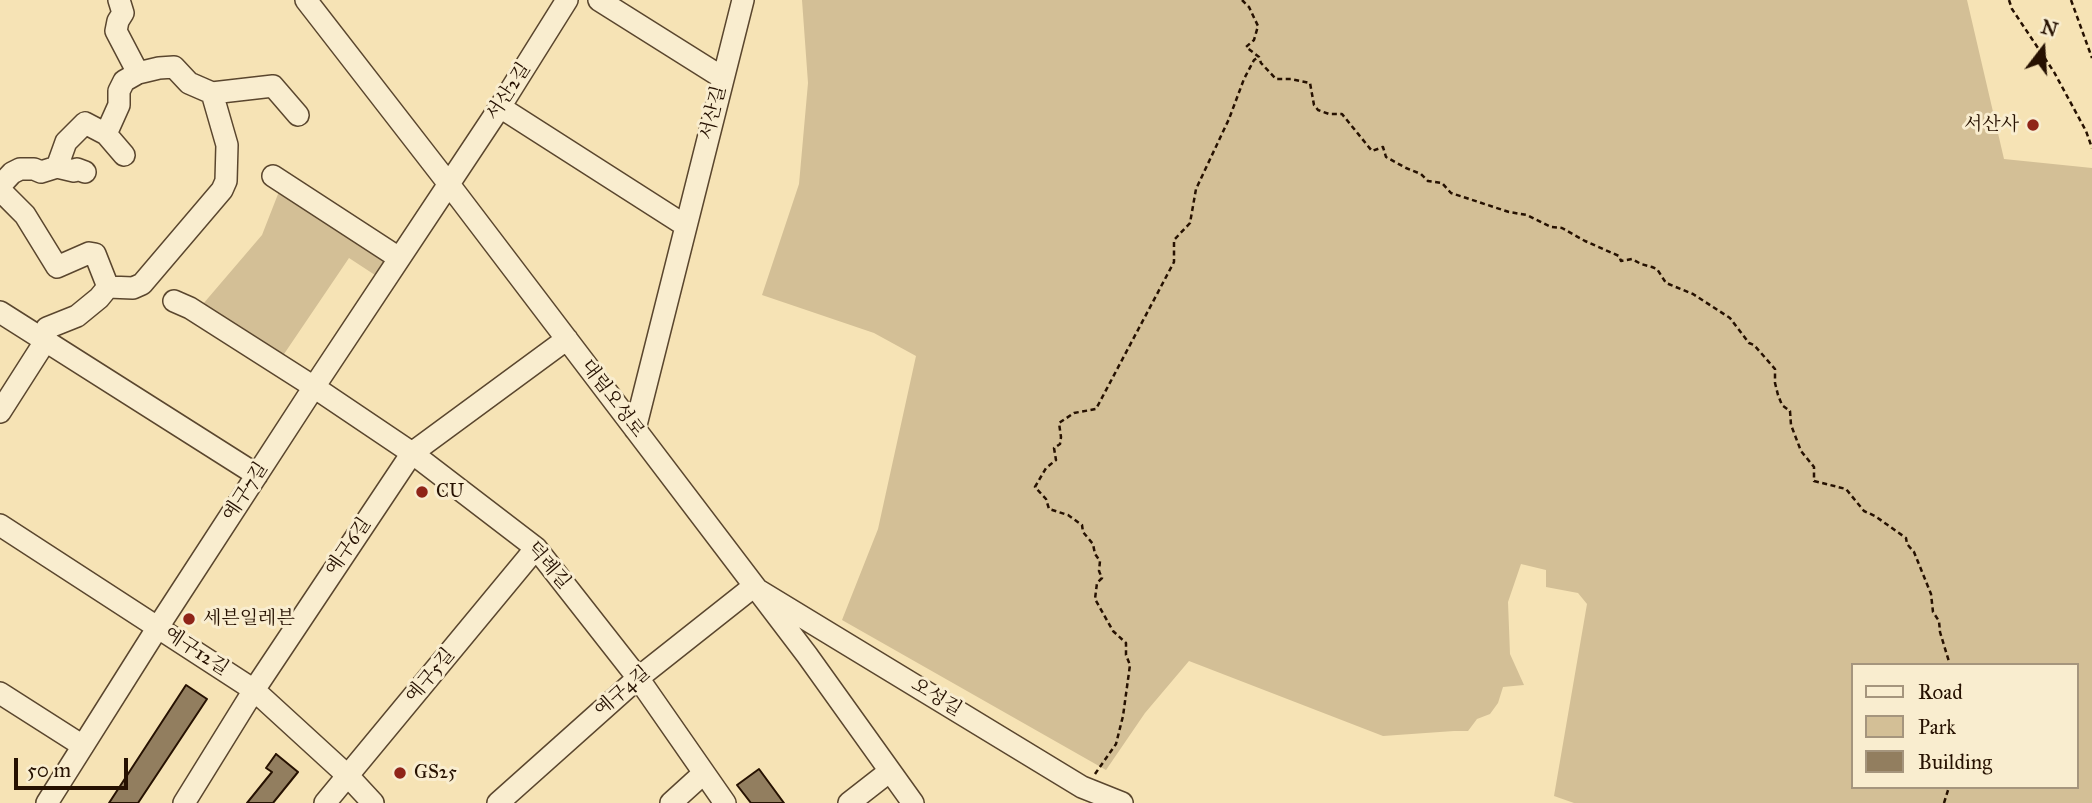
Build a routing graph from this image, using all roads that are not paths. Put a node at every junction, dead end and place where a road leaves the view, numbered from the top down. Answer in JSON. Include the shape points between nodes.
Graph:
{"nodes":[{"id":1,"x":119,"y":0,"type":"edge"},
{"id":2,"x":306,"y":0,"type":"edge"},
{"id":3,"x":567,"y":0,"type":"edge"},
{"id":4,"x":598,"y":0,"type":"edge"},
{"id":5,"x":743,"y":0,"type":"edge"},
{"id":6,"x":138,"y":74,"type":"junction"},
{"id":7,"x":723,"y":78,"type":"junction"},
{"id":8,"x":212,"y":93,"type":"junction"},
{"id":9,"x":500,"y":107,"type":"junction"},
{"id":10,"x":298,"y":115,"type":"dead end"},
{"id":11,"x":106,"y":135,"type":"junction"},
{"id":12,"x":124,"y":155,"type":"dead end"},
{"id":13,"x":57,"y":167,"type":"junction"},
{"id":14,"x":85,"y":172,"type":"dead end"},
{"id":15,"x":273,"y":176,"type":"dead end"},
{"id":16,"x":448,"y":183,"type":"junction"},
{"id":17,"x":0,"y":188,"type":"edge"},
{"id":18,"x":686,"y":226,"type":"junction"},
{"id":19,"x":399,"y":258,"type":"junction"},
{"id":20,"x":108,"y":287,"type":"junction"},
{"id":21,"x":174,"y":301,"type":"dead end"},
{"id":22,"x":0,"y":312,"type":"edge"},
{"id":23,"x":567,"y":339,"type":"junction"},
{"id":24,"x":46,"y":340,"type":"junction"},
{"id":25,"x":314,"y":387,"type":"junction"},
{"id":26,"x":0,"y":412,"type":"edge"},
{"id":27,"x":635,"y":429,"type":"junction"},
{"id":28,"x":412,"y":453,"type":"junction"},
{"id":29,"x":257,"y":475,"type":"junction"},
{"id":30,"x":0,"y":525,"type":"edge"},
{"id":31,"x":536,"y":548,"type":"junction"},
{"id":32,"x":753,"y":587,"type":"junction"},
{"id":33,"x":158,"y":627,"type":"junction"},
{"id":34,"x":638,"y":678,"type":"junction"},
{"id":35,"x":254,"y":690,"type":"junction"},
{"id":36,"x":0,"y":692,"type":"edge"},
{"id":37,"x":83,"y":746,"type":"junction"},
{"id":38,"x":890,"y":771,"type":"junction"},
{"id":39,"x":704,"y":773,"type":"junction"},
{"id":40,"x":348,"y":776,"type":"junction"},
{"id":41,"x":47,"y":803,"type":"edge"},
{"id":42,"x":184,"y":803,"type":"edge"},
{"id":43,"x":325,"y":803,"type":"edge"},
{"id":44,"x":373,"y":803,"type":"edge"},
{"id":45,"x":498,"y":803,"type":"edge"},
{"id":46,"x":671,"y":803,"type":"edge"},
{"id":47,"x":725,"y":803,"type":"edge"},
{"id":48,"x":849,"y":803,"type":"edge"},
{"id":49,"x":913,"y":803,"type":"edge"},
{"id":50,"x":1122,"y":803,"type":"edge"}],
"edges":[{"from":1,"to":6,"type":"street","via":[[123,13],[116,30]]},
{"from":2,"to":16,"type":"street","name":"대림오성로"},
{"from":3,"to":9,"type":"street","name":"서산2길"},
{"from":4,"to":7,"type":"street"},
{"from":5,"to":7,"type":"street","name":"서산길"},
{"from":6,"to":8,"type":"street","via":[[174,67],[190,83]]},
{"from":6,"to":11,"type":"street","via":[[124,80]]},
{"from":7,"to":18,"type":"street","name":"서산길"},
{"from":8,"to":10,"type":"street","via":[[273,86]]},
{"from":8,"to":20,"type":"street","via":[[227,145],[222,190],[142,284]]},
{"from":9,"to":16,"type":"street","name":"서산2길"},
{"from":9,"to":18,"type":"street"},
{"from":11,"to":12,"type":"street"},
{"from":11,"to":13,"type":"street","via":[[85,123],[66,142]]},
{"from":13,"to":14,"type":"street"},
{"from":13,"to":17,"type":"street","via":[[41,172],[20,169]]},
{"from":15,"to":19,"type":"street"},
{"from":16,"to":19,"type":"street","name":"예구7길"},
{"from":16,"to":23,"type":"street","name":"대림오성로"},
{"from":17,"to":20,"type":"street","via":[[25,215],[57,267],[95,254]]},
{"from":18,"to":27,"type":"street","name":"서산길"},
{"from":19,"to":25,"type":"street","name":"예구7길"},
{"from":20,"to":24,"type":"street","via":[[77,316],[47,328]]},
{"from":21,"to":25,"type":"street","name":"덕례길"},
{"from":22,"to":24,"type":"street"},
{"from":23,"to":27,"type":"street","name":"대림오성로"},
{"from":23,"to":28,"type":"street","name":"예구6길"},
{"from":24,"to":26,"type":"street"},
{"from":24,"to":29,"type":"street"},
{"from":25,"to":28,"type":"street","name":"덕례길"},
{"from":25,"to":29,"type":"street","name":"예구7길"},
{"from":27,"to":32,"type":"street","name":"대림오성로"},
{"from":28,"to":31,"type":"street","name":"덕례길"},
{"from":28,"to":35,"type":"street","name":"예구6길"},
{"from":29,"to":33,"type":"street","name":"예구7길"},
{"from":30,"to":33,"type":"street","name":"예구12길"},
{"from":31,"to":34,"type":"street","name":"덕례길"},
{"from":31,"to":40,"type":"street","name":"예구5길"},
{"from":32,"to":34,"type":"street","name":"예구4길"},
{"from":32,"to":38,"type":"street","name":"대림오성로"},
{"from":32,"to":50,"type":"street","name":"오성길","via":[[1082,787]]},
{"from":33,"to":35,"type":"street","name":"예구12길"},
{"from":33,"to":37,"type":"street","name":"예구7길"},
{"from":34,"to":39,"type":"street","name":"덕례길"},
{"from":34,"to":45,"type":"street","name":"예구4길"},
{"from":35,"to":40,"type":"street","name":"예구12길"},
{"from":35,"to":42,"type":"street","name":"예구6길"},
{"from":36,"to":37,"type":"street"},
{"from":37,"to":41,"type":"street","name":"예구7길"},
{"from":38,"to":48,"type":"street"},
{"from":38,"to":49,"type":"street","name":"대림오성로"},
{"from":39,"to":46,"type":"street"},
{"from":39,"to":47,"type":"street","name":"덕례길"},
{"from":40,"to":43,"type":"street","name":"예구5길"},
{"from":40,"to":44,"type":"street","name":"예구12길"}]}
